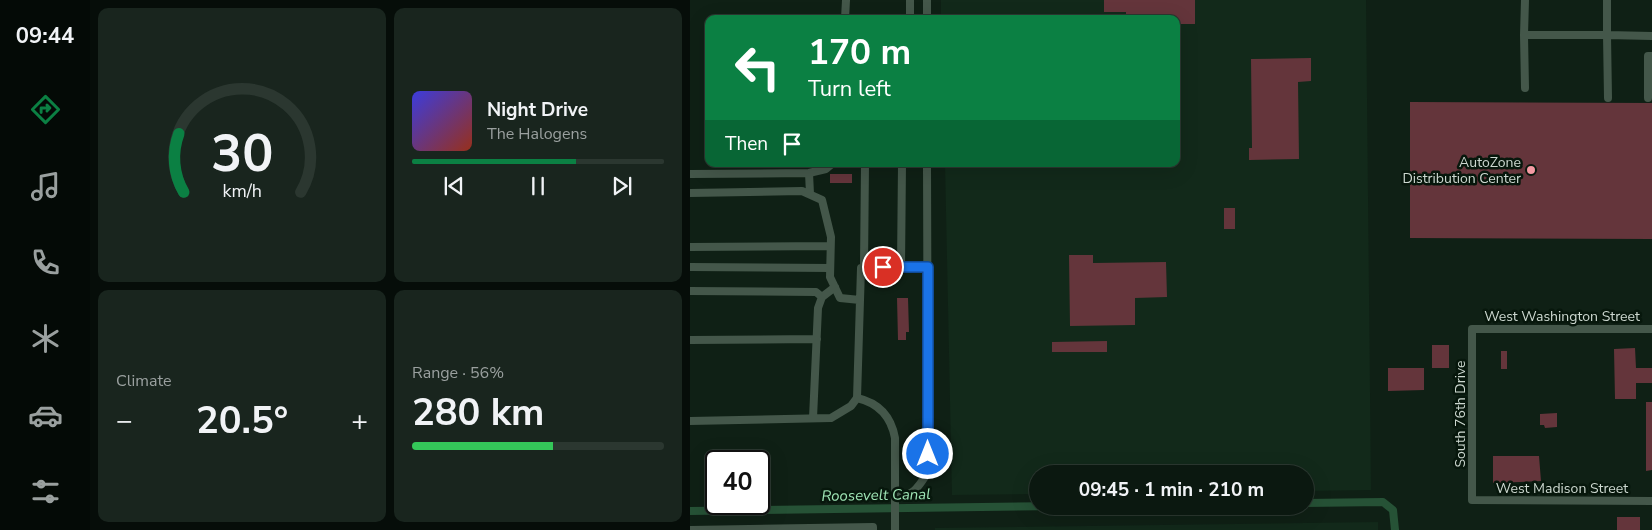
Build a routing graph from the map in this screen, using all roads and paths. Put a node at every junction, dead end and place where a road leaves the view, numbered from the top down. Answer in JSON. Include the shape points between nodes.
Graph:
{"nodes":[{"id":1,"x":846,"y":0,"type":"edge"},
{"id":2,"x":910,"y":0,"type":"edge"},
{"id":3,"x":927,"y":0,"type":"edge"},
{"id":4,"x":1525,"y":0,"type":"edge"},
{"id":5,"x":1607,"y":0,"type":"edge"},
{"id":6,"x":845,"y":15,"type":"edge"},
{"id":7,"x":910,"y":15,"type":"edge"},
{"id":8,"x":927,"y":15,"type":"edge"},
{"id":9,"x":1524,"y":35,"type":"junction"},
{"id":10,"x":1607,"y":36,"type":"junction"},
{"id":11,"x":1652,"y":36,"type":"edge"},
{"id":12,"x":1652,"y":56,"type":"edge"},
{"id":13,"x":1525,"y":88,"type":"dead end"},
{"id":14,"x":1608,"y":98,"type":"dead end"},
{"id":15,"x":1648,"y":98,"type":"dead end"},
{"id":16,"x":828,"y":167,"type":"edge"},
{"id":17,"x":865,"y":167,"type":"edge"},
{"id":18,"x":902,"y":167,"type":"edge"},
{"id":19,"x":928,"y":167,"type":"edge"},
{"id":20,"x":809,"y":173,"type":"junction"},
{"id":21,"x":690,"y":174,"type":"edge"},
{"id":22,"x":690,"y":193,"type":"edge"},
{"id":23,"x":810,"y":194,"type":"junction"},
{"id":24,"x":830,"y":246,"type":"junction"},
{"id":25,"x":690,"y":247,"type":"edge"},
{"id":26,"x":864,"y":267,"type":"junction"},
{"id":27,"x":901,"y":267,"type":"junction"},
{"id":28,"x":928,"y":267,"type":"junction"},
{"id":29,"x":690,"y":268,"type":"edge"},
{"id":30,"x":830,"y":268,"type":"junction"},
{"id":31,"x":835,"y":287,"type":"junction"},
{"id":32,"x":690,"y":291,"type":"edge"},
{"id":33,"x":822,"y":297,"type":"junction"},
{"id":34,"x":860,"y":300,"type":"junction"},
{"id":35,"x":1472,"y":329,"type":"joint"},
{"id":36,"x":1652,"y":329,"type":"edge"},
{"id":37,"x":817,"y":339,"type":"junction"},
{"id":38,"x":690,"y":340,"type":"edge"},
{"id":39,"x":857,"y":398,"type":"junction"},
{"id":40,"x":812,"y":418,"type":"junction"},
{"id":41,"x":690,"y":420,"type":"edge"},
{"id":42,"x":895,"y":497,"type":"junction"},
{"id":43,"x":1472,"y":500,"type":"joint"},
{"id":44,"x":1652,"y":501,"type":"edge"},
{"id":45,"x":690,"y":530,"type":"edge"},
{"id":46,"x":873,"y":530,"type":"edge"},
{"id":47,"x":896,"y":530,"type":"edge"}],
"edges":[{"from":1,"to":6,"type":"street"},
{"from":2,"to":7,"type":"street"},
{"from":3,"to":8,"type":"street"},
{"from":4,"to":9,"type":"street"},
{"from":5,"to":10,"type":"street"},
{"from":9,"to":10,"type":"street"},
{"from":9,"to":13,"type":"street"},
{"from":10,"to":11,"type":"street"},
{"from":10,"to":14,"type":"street"},
{"from":12,"to":15,"type":"street","via":[[1648,56]]},
{"from":16,"to":20,"type":"street"},
{"from":17,"to":26,"type":"street"},
{"from":18,"to":27,"type":"street"},
{"from":19,"to":28,"type":"street"},
{"from":20,"to":21,"type":"street"},
{"from":20,"to":23,"type":"street"},
{"from":22,"to":23,"type":"street","via":[[802,191]]},
{"from":23,"to":24,"type":"street","via":[[822,200],[831,237]]},
{"from":24,"to":25,"type":"street"},
{"from":24,"to":30,"type":"street"},
{"from":26,"to":27,"type":"street"},
{"from":26,"to":34,"type":"street","via":[[859,272]]},
{"from":27,"to":28,"type":"street"},
{"from":28,"to":42,"type":"street","via":[[928,472],[916,490]]},
{"from":29,"to":30,"type":"street"},
{"from":30,"to":31,"type":"street"},
{"from":31,"to":33,"type":"street"},
{"from":31,"to":34,"type":"street","via":[[840,298]]},
{"from":32,"to":33,"type":"street","via":[[816,292]]},
{"from":33,"to":37,"type":"street","via":[[818,308]]},
{"from":34,"to":39,"type":"street"},
{"from":35,"to":36,"type":"street","name":"West Washington Street"},
{"from":35,"to":43,"type":"street","name":"South 76th Drive"},
{"from":37,"to":38,"type":"street"},
{"from":37,"to":40,"type":"street"},
{"from":39,"to":40,"type":"street","via":[[851,406],[831,418]]},
{"from":39,"to":42,"type":"street","via":[[882,409],[892,424]]},
{"from":40,"to":41,"type":"street"},
{"from":42,"to":47,"type":"street"},
{"from":43,"to":44,"type":"street","name":"West Madison Street"},
{"from":45,"to":46,"type":"street","via":[[873,527]]}]}
